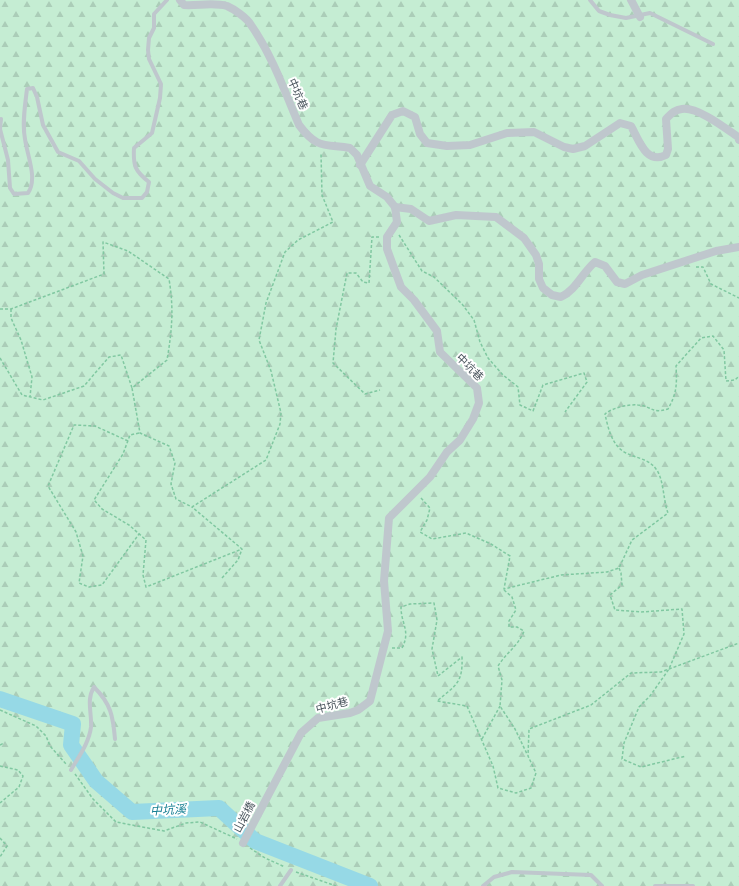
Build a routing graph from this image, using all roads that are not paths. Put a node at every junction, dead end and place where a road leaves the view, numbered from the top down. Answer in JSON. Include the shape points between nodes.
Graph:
{"nodes":[{"id":1,"x":167,"y":0,"type":"edge"},
{"id":2,"x":180,"y":0,"type":"edge"},
{"id":3,"x":590,"y":0,"type":"edge"},
{"id":4,"x":631,"y":0,"type":"edge"},
{"id":5,"x":640,"y":17,"type":"junction"},
{"id":6,"x":713,"y":44,"type":"dead end"},
{"id":7,"x":1,"y":119,"type":"edge"},
{"id":8,"x":739,"y":140,"type":"edge"},
{"id":9,"x":360,"y":165,"type":"junction"},
{"id":10,"x":395,"y":207,"type":"junction"},
{"id":11,"x":739,"y":247,"type":"edge"},
{"id":12,"x":115,"y":739,"type":"dead end"},
{"id":13,"x":71,"y":770,"type":"road end"},
{"id":14,"x":265,"y":801,"type":"joint"},
{"id":15,"x":243,"y":842,"type":"road end"},
{"id":16,"x":291,"y":870,"type":"road end"},
{"id":17,"x":280,"y":886,"type":"edge"},
{"id":18,"x":482,"y":886,"type":"edge"},
{"id":19,"x":602,"y":886,"type":"edge"},
{"id":20,"x":655,"y":886,"type":"edge"},
{"id":21,"x":693,"y":886,"type":"edge"}],
"edges":[{"from":1,"to":7,"type":"lane","via":[[154,14],[154,28],[149,38],[149,59],[161,84],[156,119],[152,133],[134,148],[133,162],[139,173],[149,182],[147,192],[142,198],[123,198],[113,193],[95,179],[79,161],[58,152],[43,125],[33,88],[27,89],[25,139],[30,156],[32,188],[28,193],[14,194],[10,188],[8,160],[0,129]]},
{"from":2,"to":9,"type":"street","name":"中坑巷","via":[[184,5],[216,4],[229,7],[251,23],[273,65],[299,125],[312,140],[321,145],[350,148],[357,155]]},
{"from":3,"to":5,"type":"lane","via":[[599,11],[610,15]]},
{"from":4,"to":5,"type":"street"},
{"from":5,"to":6,"type":"lane","via":[[650,14]]},
{"from":8,"to":9,"type":"street","via":[[715,121],[683,109],[673,112],[666,119],[668,149],[666,155],[660,158],[644,152],[631,126],[620,123],[585,146],[574,149],[564,147],[534,132],[507,133],[470,145],[447,146],[427,143],[420,134],[415,117],[403,112],[392,115]]},
{"from":9,"to":10,"type":"street","via":[[370,186],[387,197]]},
{"from":10,"to":11,"type":"street","via":[[411,209],[429,221],[456,215],[496,218],[524,238],[536,255],[539,279],[543,288],[552,295],[561,297],[571,292],[594,262],[605,266],[617,282],[625,284],[716,251]]},
{"from":10,"to":14,"type":"street","name":"中坑巷","via":[[397,222],[387,237],[387,249],[401,287],[437,331],[440,352],[478,388],[479,403],[460,440],[447,452],[430,477],[389,518],[384,574],[388,632],[370,701],[358,710],[318,718],[310,724],[301,733]]},
{"from":12,"to":13,"type":"lane","via":[[113,715],[94,687],[89,694],[91,727],[88,741]]},
{"from":14,"to":15,"type":"street","name":"山岩橋"},
{"from":16,"to":17,"type":"lane"},
{"from":18,"to":19,"type":"lane","via":[[494,877],[512,872],[591,875]]},
{"from":20,"to":21,"type":"lane"}]}
